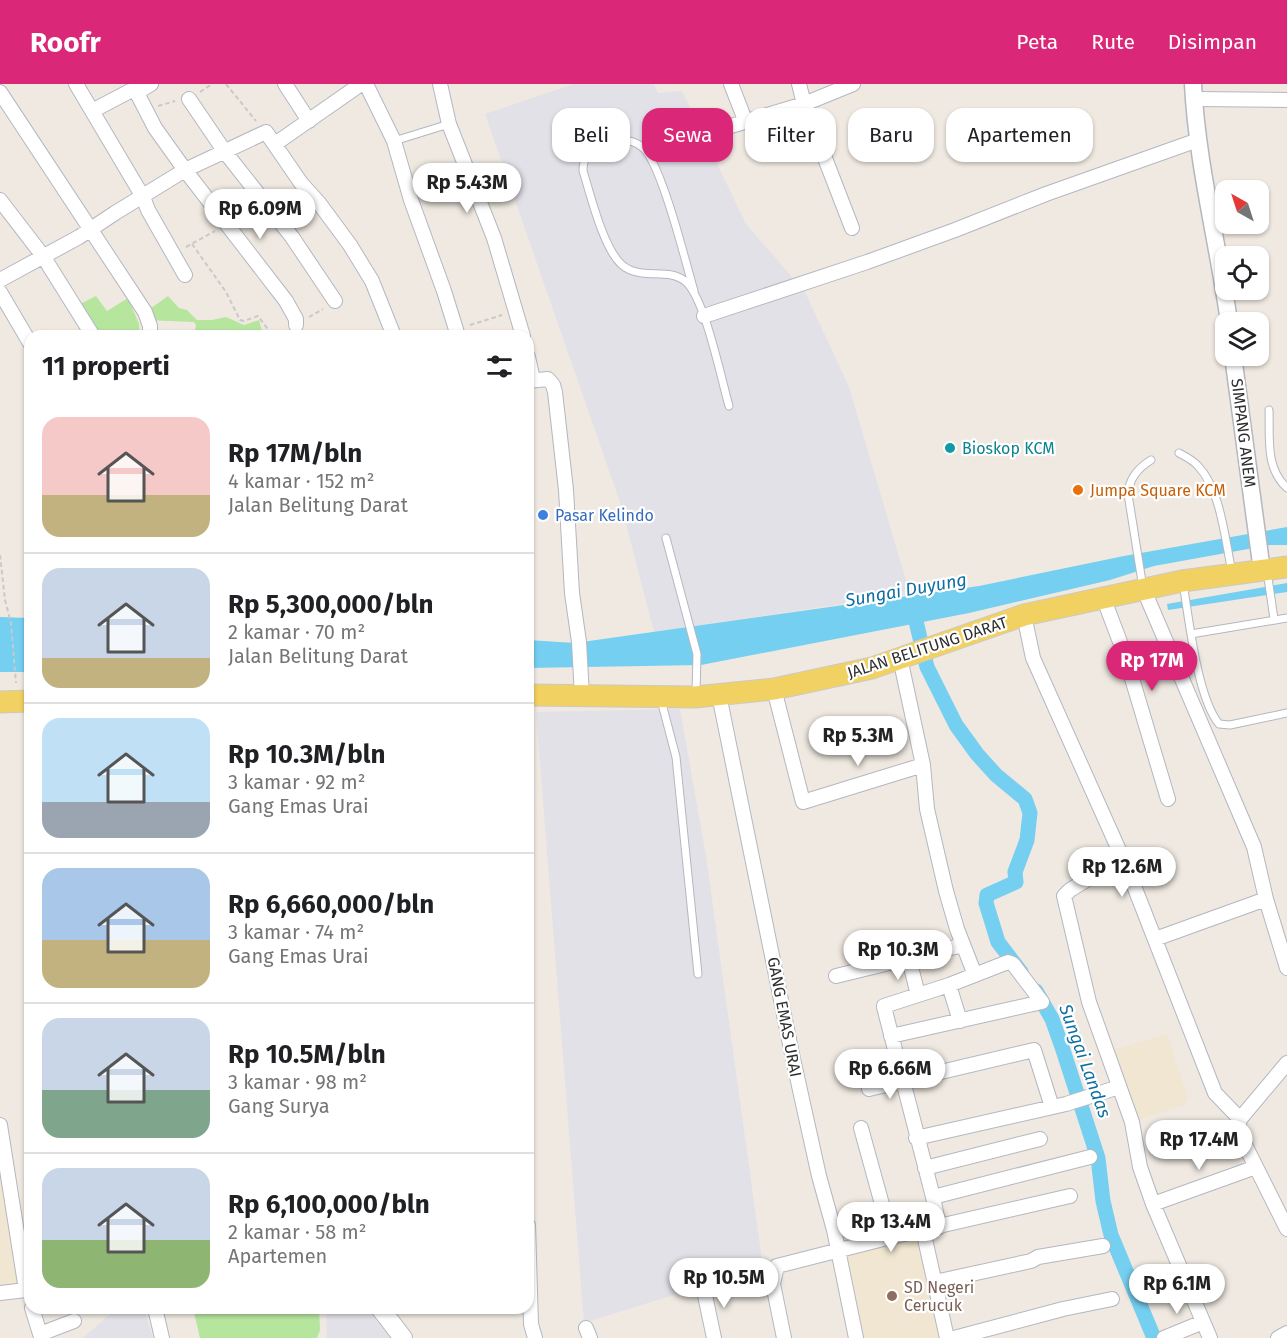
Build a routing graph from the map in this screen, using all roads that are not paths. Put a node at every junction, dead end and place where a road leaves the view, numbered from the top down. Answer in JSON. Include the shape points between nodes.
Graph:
{"nodes":[{"id":1,"x":76,"y":84,"type":"edge"},
{"id":2,"x":151,"y":84,"type":"edge"},
{"id":3,"x":285,"y":84,"type":"edge"},
{"id":4,"x":360,"y":84,"type":"edge"},
{"id":5,"x":366,"y":84,"type":"edge"},
{"id":6,"x":440,"y":84,"type":"edge"},
{"id":7,"x":731,"y":84,"type":"edge"},
{"id":8,"x":799,"y":84,"type":"edge"},
{"id":9,"x":853,"y":84,"type":"edge"},
{"id":10,"x":136,"y":91,"type":"junction"},
{"id":11,"x":1194,"y":91,"type":"edge"},
{"id":12,"x":0,"y":92,"type":"edge"},
{"id":13,"x":189,"y":99,"type":"dead end"},
{"id":14,"x":1287,"y":100,"type":"edge"},
{"id":15,"x":804,"y":104,"type":"junction"},
{"id":16,"x":789,"y":108,"type":"edge"},
{"id":17,"x":92,"y":111,"type":"junction"},
{"id":18,"x":745,"y":120,"type":"joint"},
{"id":19,"x":309,"y":121,"type":"junction"},
{"id":20,"x":450,"y":124,"type":"junction"},
{"id":21,"x":733,"y":124,"type":"edge"},
{"id":22,"x":1198,"y":140,"type":"junction"},
{"id":23,"x":394,"y":141,"type":"junction"},
{"id":24,"x":275,"y":144,"type":"junction"},
{"id":25,"x":225,"y":152,"type":"junction"},
{"id":26,"x":185,"y":170,"type":"junction"},
{"id":27,"x":143,"y":197,"type":"junction"},
{"id":28,"x":0,"y":200,"type":"edge"},
{"id":29,"x":852,"y":228,"type":"dead end"},
{"id":30,"x":91,"y":229,"type":"junction"},
{"id":31,"x":43,"y":256,"type":"junction"},
{"id":32,"x":184,"y":275,"type":"dead end"},
{"id":33,"x":0,"y":280,"type":"edge"},
{"id":34,"x":693,"y":291,"type":"junction"},
{"id":35,"x":0,"y":292,"type":"edge"},
{"id":36,"x":335,"y":301,"type":"road end"},
{"id":37,"x":1228,"y":312,"type":"edge"},
{"id":38,"x":704,"y":316,"type":"junction"},
{"id":39,"x":296,"y":325,"type":"road end"},
{"id":40,"x":89,"y":330,"type":"edge"},
{"id":41,"x":150,"y":330,"type":"edge"},
{"id":42,"x":392,"y":330,"type":"edge"},
{"id":43,"x":455,"y":330,"type":"edge"},
{"id":44,"x":521,"y":330,"type":"edge"},
{"id":45,"x":24,"y":333,"type":"edge"},
{"id":46,"x":1234,"y":366,"type":"edge"},
{"id":47,"x":534,"y":381,"type":"edge"},
{"id":48,"x":729,"y":406,"type":"dead end"},
{"id":49,"x":1269,"y":410,"type":"dead end"},
{"id":50,"x":1179,"y":453,"type":"dead end"},
{"id":51,"x":1151,"y":460,"type":"dead end"},
{"id":52,"x":1287,"y":488,"type":"edge"},
{"id":53,"x":666,"y":538,"type":"dead end"},
{"id":54,"x":1269,"y":565,"type":"edge"},
{"id":55,"x":1233,"y":574,"type":"junction"},
{"id":56,"x":1182,"y":581,"type":"junction"},
{"id":57,"x":1143,"y":588,"type":"junction"},
{"id":58,"x":1103,"y":597,"type":"junction"},
{"id":59,"x":1024,"y":615,"type":"junction"},
{"id":60,"x":1287,"y":618,"type":"edge"},
{"id":61,"x":1274,"y":619,"type":"junction"},
{"id":62,"x":1191,"y":634,"type":"junction"},
{"id":63,"x":914,"y":653,"type":"junction"},
{"id":64,"x":774,"y":689,"type":"junction"},
{"id":65,"x":534,"y":695,"type":"edge"},
{"id":66,"x":719,"y":695,"type":"junction"},
{"id":67,"x":582,"y":696,"type":"junction"},
{"id":68,"x":695,"y":697,"type":"junction"},
{"id":69,"x":661,"y":698,"type":"junction"},
{"id":70,"x":1287,"y":713,"type":"edge"},
{"id":71,"x":923,"y":765,"type":"junction"},
{"id":72,"x":1168,"y":800,"type":"dead end"},
{"id":73,"x":1122,"y":858,"type":"junction"},
{"id":74,"x":1266,"y":899,"type":"junction"},
{"id":75,"x":1155,"y":939,"type":"junction"},
{"id":76,"x":963,"y":945,"type":"junction"},
{"id":77,"x":909,"y":959,"type":"junction"},
{"id":78,"x":1287,"y":968,"type":"edge"},
{"id":79,"x":698,"y":974,"type":"dead end"},
{"id":80,"x":975,"y":975,"type":"junction"},
{"id":81,"x":836,"y":976,"type":"dead end"},
{"id":82,"x":949,"y":985,"type":"junction"},
{"id":83,"x":918,"y":995,"type":"junction"},
{"id":84,"x":960,"y":1021,"type":"junction"},
{"id":85,"x":891,"y":1036,"type":"junction"},
{"id":86,"x":1287,"y":1063,"type":"edge"},
{"id":87,"x":902,"y":1081,"type":"junction"},
{"id":88,"x":1119,"y":1087,"type":"junction"},
{"id":89,"x":870,"y":1089,"type":"dead end"},
{"id":90,"x":1052,"y":1107,"type":"junction"},
{"id":91,"x":1240,"y":1119,"type":"junction"},
{"id":92,"x":0,"y":1125,"type":"edge"},
{"id":93,"x":861,"y":1128,"type":"dead end"},
{"id":94,"x":916,"y":1138,"type":"junction"},
{"id":95,"x":1040,"y":1139,"type":"dead end"},
{"id":96,"x":1090,"y":1157,"type":"dead end"},
{"id":97,"x":1256,"y":1167,"type":"junction"},
{"id":98,"x":925,"y":1168,"type":"junction"},
{"id":99,"x":1070,"y":1196,"type":"dead end"},
{"id":100,"x":933,"y":1197,"type":"junction"},
{"id":101,"x":1153,"y":1204,"type":"junction"},
{"id":102,"x":1282,"y":1207,"type":"edge"},
{"id":103,"x":939,"y":1227,"type":"junction"},
{"id":104,"x":1287,"y":1229,"type":"edge"},
{"id":105,"x":923,"y":1230,"type":"junction"},
{"id":106,"x":891,"y":1237,"type":"junction"},
{"id":107,"x":1103,"y":1246,"type":"dead end"},
{"id":108,"x":837,"y":1252,"type":"junction"},
{"id":109,"x":24,"y":1264,"type":"edge"},
{"id":110,"x":935,"y":1282,"type":"junction"},
{"id":111,"x":703,"y":1286,"type":"dead end"},
{"id":112,"x":24,"y":1288,"type":"edge"},
{"id":113,"x":0,"y":1293,"type":"edge"},
{"id":114,"x":1112,"y":1299,"type":"dead end"},
{"id":115,"x":34,"y":1314,"type":"edge"},
{"id":116,"x":156,"y":1314,"type":"edge"},
{"id":117,"x":385,"y":1314,"type":"edge"},
{"id":118,"x":531,"y":1314,"type":"edge"},
{"id":119,"x":74,"y":1321,"type":"dead end"},
{"id":120,"x":1203,"y":1322,"type":"junction"},
{"id":121,"x":1287,"y":1334,"type":"edge"},
{"id":122,"x":41,"y":1336,"type":"edge"},
{"id":123,"x":162,"y":1338,"type":"edge"},
{"id":124,"x":403,"y":1338,"type":"edge"},
{"id":125,"x":535,"y":1338,"type":"edge"},
{"id":126,"x":714,"y":1338,"type":"edge"},
{"id":127,"x":784,"y":1338,"type":"edge"},
{"id":128,"x":856,"y":1338,"type":"edge"},
{"id":129,"x":947,"y":1338,"type":"edge"},
{"id":130,"x":954,"y":1338,"type":"edge"},
{"id":131,"x":1164,"y":1338,"type":"edge"},
{"id":132,"x":1210,"y":1338,"type":"edge"},
{"id":133,"x":1278,"y":1338,"type":"edge"}],
"edges":[{"from":1,"to":17,"type":"street"},
{"from":2,"to":10,"type":"street"},
{"from":3,"to":19,"type":"street"},
{"from":4,"to":19,"type":"street"},
{"from":5,"to":23,"type":"street"},
{"from":6,"to":20,"type":"street"},
{"from":7,"to":18,"type":"street"},
{"from":8,"to":15,"type":"street"},
{"from":9,"to":15,"type":"street"},
{"from":10,"to":17,"type":"street"},
{"from":10,"to":26,"type":"street","via":[[155,128]]},
{"from":11,"to":14,"type":"street"},
{"from":11,"to":22,"type":"street"},
{"from":12,"to":30,"type":"street"},
{"from":13,"to":25,"type":"street"},
{"from":15,"to":16,"type":"street"},
{"from":15,"to":29,"type":"street"},
{"from":17,"to":27,"type":"street"},
{"from":18,"to":21,"type":"street"},
{"from":19,"to":24,"type":"street"},
{"from":20,"to":23,"type":"lane"},
{"from":20,"to":44,"type":"street","via":[[494,238]]},
{"from":22,"to":37,"type":"street"},
{"from":22,"to":38,"type":"street","via":[[867,262]]},
{"from":23,"to":43,"type":"street"},
{"from":24,"to":25,"type":"street","via":[[266,132]]},
{"from":24,"to":42,"type":"street","via":[[372,280]]},
{"from":25,"to":26,"type":"street"},
{"from":25,"to":36,"type":"street","via":[[292,237]]},
{"from":26,"to":27,"type":"street"},
{"from":26,"to":39,"type":"street","via":[[286,301]]},
{"from":27,"to":30,"type":"street"},
{"from":27,"to":32,"type":"street"},
{"from":28,"to":31,"type":"street"},
{"from":30,"to":31,"type":"street"},
{"from":30,"to":41,"type":"street","via":[[145,312]]},
{"from":31,"to":33,"type":"street"},
{"from":31,"to":40,"type":"street"},
{"from":34,"to":34,"type":"lane","via":[[676,275],[632,272],[622,266],[612,252],[583,171],[587,153],[622,139],[644,148],[668,202]]},
{"from":34,"to":38,"type":"lane"},
{"from":35,"to":45,"type":"street"},
{"from":38,"to":48,"type":"lane"},
{"from":46,"to":54,"type":"street","name":"SIMPANG ANEM","via":[[1254,511]]},
{"from":47,"to":67,"type":"street","via":[[550,380],[555,392]]},
{"from":49,"to":52,"type":"lane","via":[[1272,468]]},
{"from":50,"to":55,"type":"lane","via":[[1193,460],[1207,477],[1216,498]]},
{"from":51,"to":57,"type":"lane","via":[[1141,466],[1128,494]]},
{"from":53,"to":68,"type":"lane","via":[[697,654]]},
{"from":54,"to":55,"type":"main road","name":"JALAN BELITUNG DARAT"},
{"from":54,"to":61,"type":"lane"},
{"from":55,"to":56,"type":"main road","name":"JALAN BELITUNG DARAT"},
{"from":56,"to":57,"type":"main road","name":"JALAN BELITUNG DARAT"},
{"from":56,"to":62,"type":"lane"},
{"from":57,"to":58,"type":"main road","name":"JALAN BELITUNG DARAT"},
{"from":57,"to":74,"type":"street","via":[[1254,847]]},
{"from":58,"to":59,"type":"main road","name":"JALAN BELITUNG DARAT"},
{"from":58,"to":72,"type":"street","via":[[1125,655]]},
{"from":59,"to":63,"type":"main road","name":"JALAN BELITUNG DARAT"},
{"from":59,"to":73,"type":"street","via":[[1033,658]]},
{"from":60,"to":61,"type":"lane"},
{"from":61,"to":62,"type":"lane"},
{"from":62,"to":70,"type":"lane","via":[[1206,700],[1219,724]]},
{"from":63,"to":64,"type":"main road","name":"JALAN BELITUNG DARAT","via":[[847,675]]},
{"from":63,"to":71,"type":"street"},
{"from":64,"to":66,"type":"main road","name":"JALAN BELITUNG DARAT"},
{"from":64,"to":71,"type":"street","via":[[803,802]]},
{"from":65,"to":67,"type":"main road","name":"JALAN BELITUNG DARAT"},
{"from":66,"to":68,"type":"main road","name":"JALAN BELITUNG DARAT"},
{"from":66,"to":108,"type":"street","name":"GANG EMAS URAI"},
{"from":67,"to":69,"type":"main road","name":"JALAN BELITUNG DARAT"},
{"from":68,"to":69,"type":"main road","name":"JALAN BELITUNG DARAT"},
{"from":69,"to":79,"type":"lane","via":[[676,757]]},
{"from":71,"to":76,"type":"street","via":[[927,809]]},
{"from":73,"to":75,"type":"street"},
{"from":73,"to":88,"type":"street","via":[[1064,896],[1089,1002]]},
{"from":74,"to":75,"type":"street"},
{"from":74,"to":78,"type":"street"},
{"from":75,"to":91,"type":"street","via":[[1215,1093]]},
{"from":76,"to":77,"type":"street"},
{"from":76,"to":80,"type":"street"},
{"from":77,"to":81,"type":"street"},
{"from":77,"to":83,"type":"street"},
{"from":80,"to":82,"type":"street"},
{"from":80,"to":84,"type":"street","via":[[1010,962],[1042,1002]]},
{"from":82,"to":83,"type":"street"},
{"from":82,"to":84,"type":"street"},
{"from":83,"to":85,"type":"street","via":[[884,1006]]},
{"from":84,"to":85,"type":"street"},
{"from":85,"to":87,"type":"street"},
{"from":86,"to":91,"type":"street"},
{"from":87,"to":89,"type":"street"},
{"from":87,"to":90,"type":"street","via":[[1034,1050]]},
{"from":87,"to":94,"type":"street"},
{"from":88,"to":90,"type":"street"},
{"from":88,"to":101,"type":"street"},
{"from":90,"to":94,"type":"street"},
{"from":91,"to":97,"type":"street","via":[[1238,1131]]},
{"from":92,"to":109,"type":"street"},
{"from":93,"to":106,"type":"street"},
{"from":94,"to":98,"type":"street"},
{"from":95,"to":98,"type":"street"},
{"from":96,"to":100,"type":"street"},
{"from":97,"to":101,"type":"street"},
{"from":97,"to":102,"type":"street"},
{"from":98,"to":100,"type":"street"},
{"from":99,"to":103,"type":"street"},
{"from":100,"to":103,"type":"street"},
{"from":101,"to":120,"type":"street"},
{"from":102,"to":104,"type":"street"},
{"from":103,"to":105,"type":"street"},
{"from":105,"to":106,"type":"street"},
{"from":105,"to":110,"type":"street"},
{"from":106,"to":108,"type":"street"},
{"from":107,"to":110,"type":"street"},
{"from":108,"to":127,"type":"street","via":[[777,1266],[773,1284]]},
{"from":108,"to":128,"type":"street","name":"GANG EMAS URAI"},
{"from":110,"to":129,"type":"street"},
{"from":111,"to":126,"type":"street"},
{"from":112,"to":113,"type":"street"},
{"from":114,"to":130,"type":"street"},
{"from":115,"to":122,"type":"street"},
{"from":116,"to":123,"type":"street"},
{"from":117,"to":124,"type":"main road"},
{"from":118,"to":125,"type":"street"},
{"from":119,"to":122,"type":"street"},
{"from":120,"to":131,"type":"street"},
{"from":120,"to":132,"type":"street"},
{"from":121,"to":133,"type":"street"}]}
